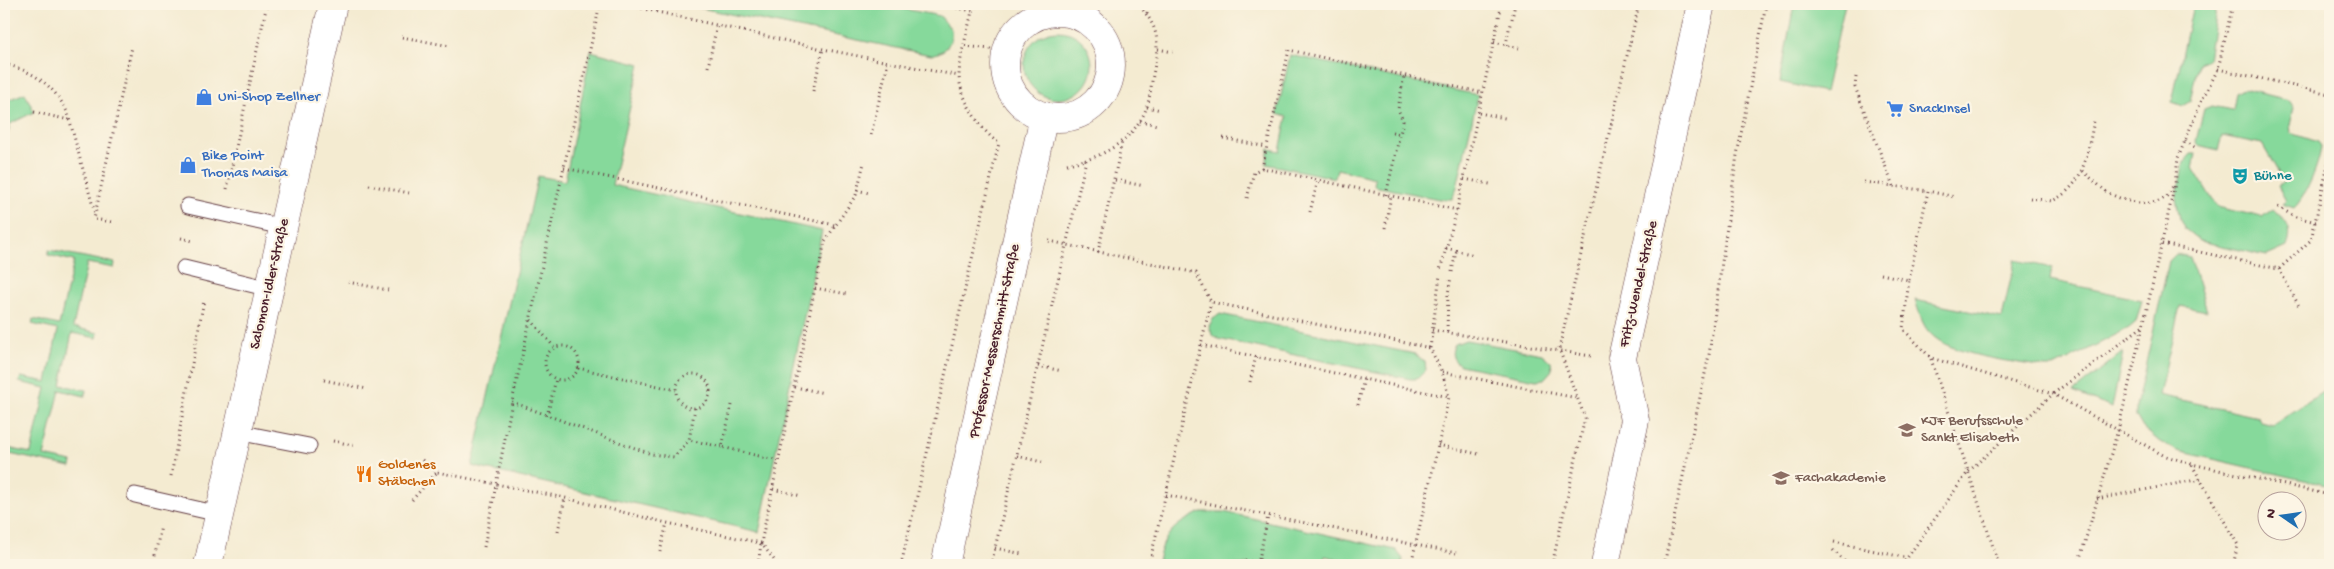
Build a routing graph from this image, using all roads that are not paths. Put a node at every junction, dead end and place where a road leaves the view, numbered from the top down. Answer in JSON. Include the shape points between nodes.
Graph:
{"nodes":[{"id":1,"x":333,"y":4,"type":"edge"},
{"id":2,"x":1701,"y":4,"type":"edge"},
{"id":3,"x":1070,"y":9,"type":"edge"},
{"id":4,"x":1044,"y":116,"type":"junction"},
{"id":5,"x":188,"y":206,"type":"dead end"},
{"id":6,"x":283,"y":226,"type":"junction"},
{"id":7,"x":184,"y":268,"type":"dead end"},
{"id":8,"x":270,"y":289,"type":"junction"},
{"id":9,"x":236,"y":432,"type":"junction"},
{"id":10,"x":309,"y":446,"type":"dead end"},
{"id":11,"x":135,"y":495,"type":"dead end"},
{"id":12,"x":219,"y":514,"type":"junction"},
{"id":13,"x":208,"y":565,"type":"edge"},
{"id":14,"x":945,"y":565,"type":"edge"},
{"id":15,"x":1605,"y":565,"type":"edge"}],
"edges":[{"from":1,"to":6,"type":"street","name":"Salomon-Idler-Straße"},
{"from":2,"to":15,"type":"street","name":"Fritz-Wendel-Straße","via":[[1622,358],[1635,420]]},
{"from":3,"to":4,"type":"street","via":[[1031,20],[1012,39],[1008,51],[1007,78],[1012,91],[1026,107]]},
{"from":3,"to":4,"type":"street","via":[[1089,22],[1103,38],[1111,59],[1108,83],[1093,105],[1082,113],[1057,118]]},
{"from":4,"to":14,"type":"street","name":"Professor-Messerschmitt-Straße"},
{"from":5,"to":6,"type":"lane"},
{"from":6,"to":8,"type":"street","name":"Salomon-Idler-Straße"},
{"from":7,"to":8,"type":"lane"},
{"from":8,"to":9,"type":"street","name":"Salomon-Idler-Straße"},
{"from":9,"to":10,"type":"lane"},
{"from":9,"to":12,"type":"street","name":"Salomon-Idler-Straße"},
{"from":11,"to":12,"type":"lane"},
{"from":12,"to":13,"type":"street","name":"Salomon-Idler-Straße"}]}
